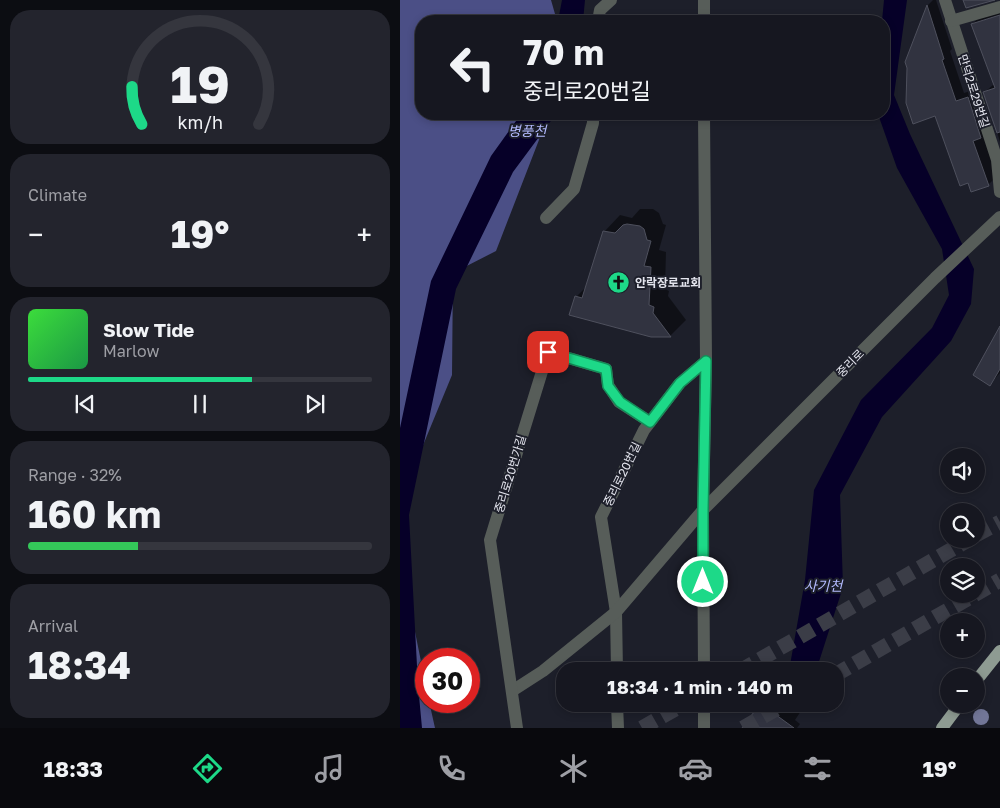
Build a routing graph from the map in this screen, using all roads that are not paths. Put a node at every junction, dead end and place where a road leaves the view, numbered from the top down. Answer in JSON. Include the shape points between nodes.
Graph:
{"nodes":[{"id":1,"x":612,"y":0,"type":"edge"},
{"id":2,"x":704,"y":0,"type":"edge"},
{"id":3,"x":945,"y":0,"type":"edge"},
{"id":4,"x":1000,"y":7,"type":"edge"},
{"id":5,"x":599,"y":15,"type":"edge"},
{"id":6,"x":704,"y":15,"type":"edge"},
{"id":7,"x":952,"y":21,"type":"junction"},
{"id":8,"x":593,"y":120,"type":"edge"},
{"id":9,"x":704,"y":120,"type":"edge"},
{"id":10,"x":998,"y":159,"type":"edge"},
{"id":11,"x":1000,"y":192,"type":"edge"},
{"id":12,"x":1000,"y":217,"type":"edge"},
{"id":13,"x":546,"y":218,"type":"dead end"},
{"id":14,"x":706,"y":361,"type":"junction"},
{"id":15,"x":650,"y":422,"type":"junction"},
{"id":16,"x":703,"y":510,"type":"junction"},
{"id":17,"x":616,"y":612,"type":"junction"},
{"id":18,"x":1000,"y":651,"type":"edge"},
{"id":19,"x":617,"y":662,"type":"edge"},
{"id":20,"x":704,"y":662,"type":"edge"},
{"id":21,"x":985,"y":670,"type":"edge"},
{"id":22,"x":512,"y":692,"type":"junction"},
{"id":23,"x":618,"y":712,"type":"edge"},
{"id":24,"x":704,"y":712,"type":"edge"},
{"id":25,"x":953,"y":713,"type":"edge"},
{"id":26,"x":518,"y":728,"type":"edge"},
{"id":27,"x":618,"y":728,"type":"edge"},
{"id":28,"x":704,"y":728,"type":"edge"},
{"id":29,"x":942,"y":728,"type":"edge"}],
"edges":[{"from":1,"to":5,"type":"street","via":[[600,10]]},
{"from":2,"to":6,"type":"street"},
{"from":3,"to":7,"type":"street","name":"만덕2로29번길"},
{"from":4,"to":7,"type":"street"},
{"from":7,"to":10,"type":"street","name":"만덕2로29번길"},
{"from":8,"to":13,"type":"street","via":[[574,189]]},
{"from":9,"to":14,"type":"street"},
{"from":10,"to":11,"type":"street","name":"만덕2로29번길"},
{"from":12,"to":16,"type":"street","name":"중리로"},
{"from":14,"to":15,"type":"street","name":"중리로20번길","via":[[680,383]]},
{"from":14,"to":16,"type":"street"},
{"from":15,"to":17,"type":"street","name":"중리로20번길","via":[[601,518]]},
{"from":15,"to":22,"type":"street","name":"중리로20번가길","via":[[620,402],[608,386],[606,369],[548,352],[490,540]]},
{"from":16,"to":17,"type":"street","name":"중리로"},
{"from":16,"to":20,"type":"street"},
{"from":17,"to":19,"type":"street","name":"중리로20번길"},
{"from":17,"to":22,"type":"street","name":"중리로"},
{"from":18,"to":21,"type":"main road"},
{"from":22,"to":26,"type":"street","name":"중리로20번가길"},
{"from":23,"to":27,"type":"street"},
{"from":24,"to":28,"type":"street"},
{"from":25,"to":29,"type":"main road"}]}
